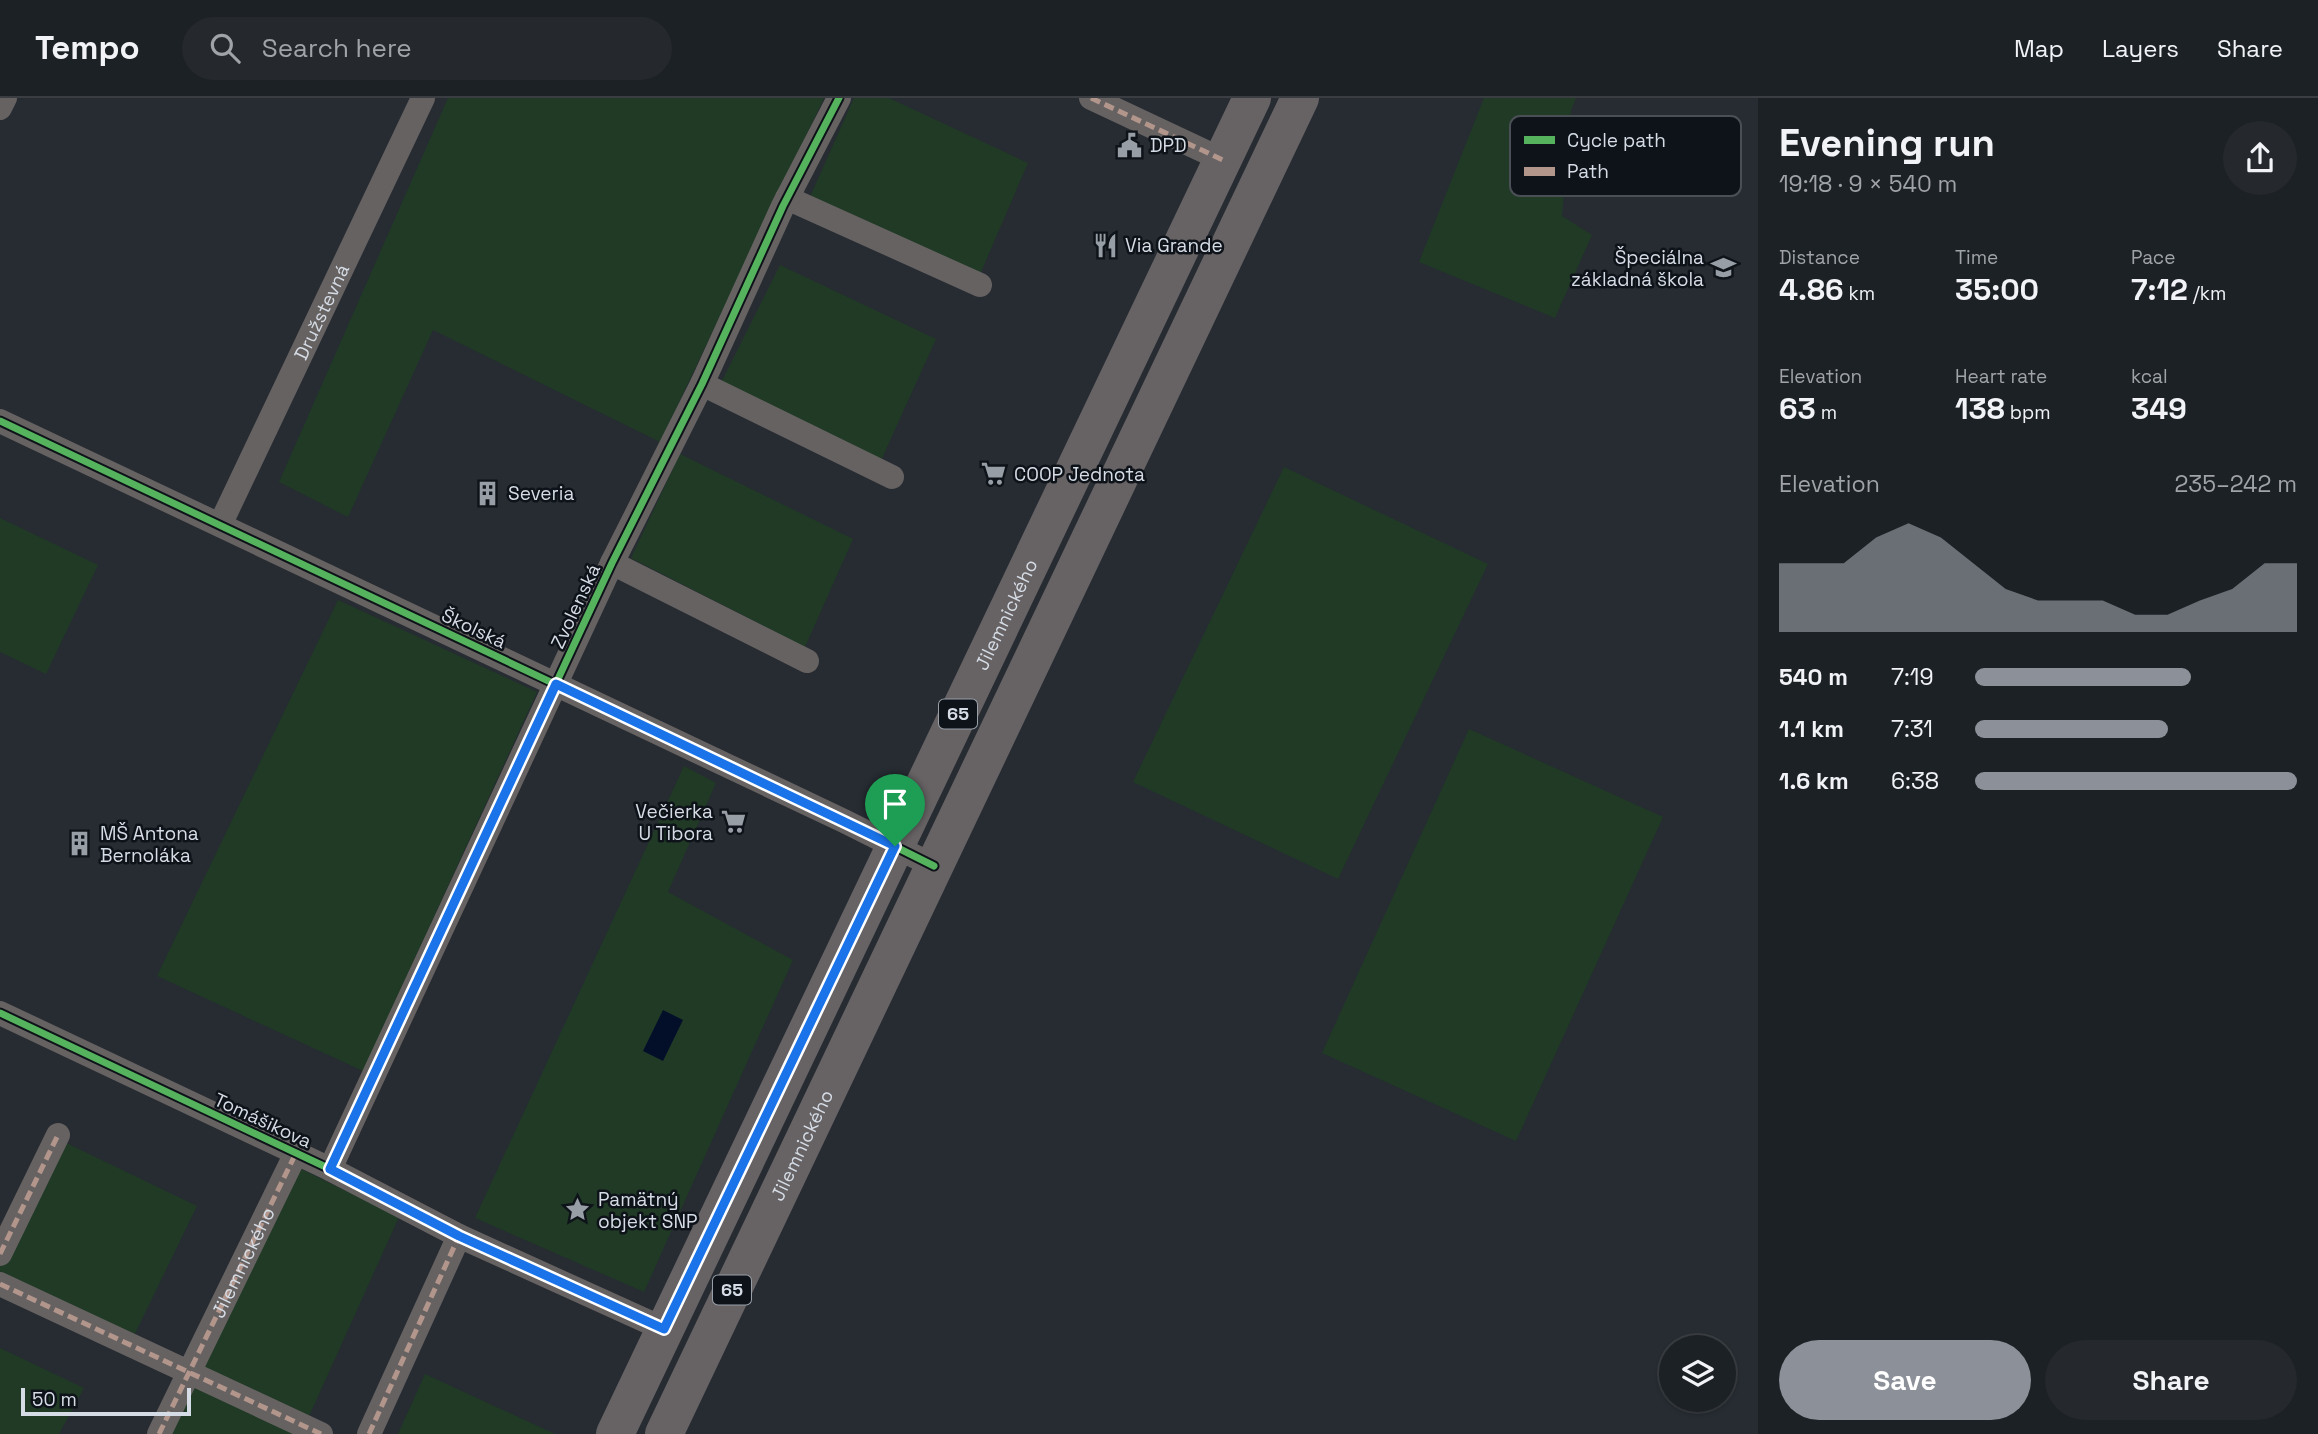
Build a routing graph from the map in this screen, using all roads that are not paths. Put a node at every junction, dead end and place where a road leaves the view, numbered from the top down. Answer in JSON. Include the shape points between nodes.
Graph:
{"nodes":[{"id":1,"x":5,"y":98,"type":"edge"},
{"id":2,"x":422,"y":98,"type":"edge"},
{"id":3,"x":839,"y":98,"type":"edge"},
{"id":4,"x":1091,"y":98,"type":"edge"},
{"id":5,"x":1252,"y":98,"type":"edge"},
{"id":6,"x":1300,"y":98,"type":"edge"},
{"id":7,"x":0,"y":108,"type":"edge"},
{"id":8,"x":1223,"y":160,"type":"junction"},
{"id":9,"x":787,"y":198,"type":"junction"},
{"id":10,"x":980,"y":285,"type":"dead end"},
{"id":11,"x":702,"y":384,"type":"junction"},
{"id":12,"x":0,"y":421,"type":"edge"},
{"id":13,"x":892,"y":477,"type":"dead end"},
{"id":14,"x":220,"y":525,"type":"junction"},
{"id":15,"x":612,"y":563,"type":"junction"},
{"id":16,"x":807,"y":661,"type":"dead end"},
{"id":17,"x":556,"y":684,"type":"junction"},
{"id":18,"x":895,"y":846,"type":"junction"},
{"id":19,"x":934,"y":866,"type":"junction"},
{"id":20,"x":0,"y":1013,"type":"edge"},
{"id":21,"x":58,"y":1135,"type":"dead end"},
{"id":22,"x":296,"y":1153,"type":"junction"},
{"id":23,"x":330,"y":1169,"type":"junction"},
{"id":24,"x":459,"y":1236,"type":"junction"},
{"id":25,"x":0,"y":1254,"type":"edge"},
{"id":26,"x":0,"y":1284,"type":"edge"},
{"id":27,"x":664,"y":1329,"type":"junction"},
{"id":28,"x":190,"y":1371,"type":"junction"},
{"id":29,"x":159,"y":1434,"type":"edge"},
{"id":30,"x":321,"y":1434,"type":"edge"},
{"id":31,"x":369,"y":1434,"type":"edge"},
{"id":32,"x":615,"y":1434,"type":"edge"},
{"id":33,"x":664,"y":1434,"type":"edge"}],
"edges":[{"from":1,"to":7,"type":"street"},
{"from":2,"to":14,"type":"street","name":"Družstevná"},
{"from":3,"to":9,"type":"street","name":"Zvolenská"},
{"from":4,"to":8,"type":"street"},
{"from":5,"to":8,"type":"main road","name":"Jilemnického","number":"65"},
{"from":6,"to":19,"type":"main road","name":"Jilemnického","number":"65"},
{"from":8,"to":18,"type":"main road","name":"Jilemnického","number":"65"},
{"from":9,"to":10,"type":"street"},
{"from":9,"to":11,"type":"street","name":"Zvolenská"},
{"from":11,"to":13,"type":"street"},
{"from":11,"to":15,"type":"street","name":"Zvolenská"},
{"from":12,"to":14,"type":"street","name":"Školská"},
{"from":14,"to":17,"type":"street","name":"Školská"},
{"from":15,"to":16,"type":"street","name":"Zvolenská"},
{"from":15,"to":17,"type":"street","name":"Zvolenská"},
{"from":17,"to":18,"type":"street","name":"Školská"},
{"from":17,"to":23,"type":"street","name":"Zvolenská"},
{"from":18,"to":19,"type":"street","name":"Školská"},
{"from":18,"to":27,"type":"main road","name":"Jilemnického","number":"65"},
{"from":19,"to":33,"type":"main road","name":"Jilemnického","number":"65"},
{"from":20,"to":22,"type":"street","name":"Tomášikova"},
{"from":21,"to":25,"type":"street"},
{"from":22,"to":23,"type":"street","name":"Tomášikova"},
{"from":22,"to":28,"type":"street","name":"Jilemnického"},
{"from":23,"to":24,"type":"street","name":"Tomášikova"},
{"from":24,"to":27,"type":"street","name":"Tomášikova"},
{"from":24,"to":31,"type":"street"},
{"from":26,"to":28,"type":"street"},
{"from":27,"to":32,"type":"main road","name":"Jilemnického","number":"65"},
{"from":28,"to":29,"type":"street","name":"Jilemnického"},
{"from":28,"to":30,"type":"street"}]}
